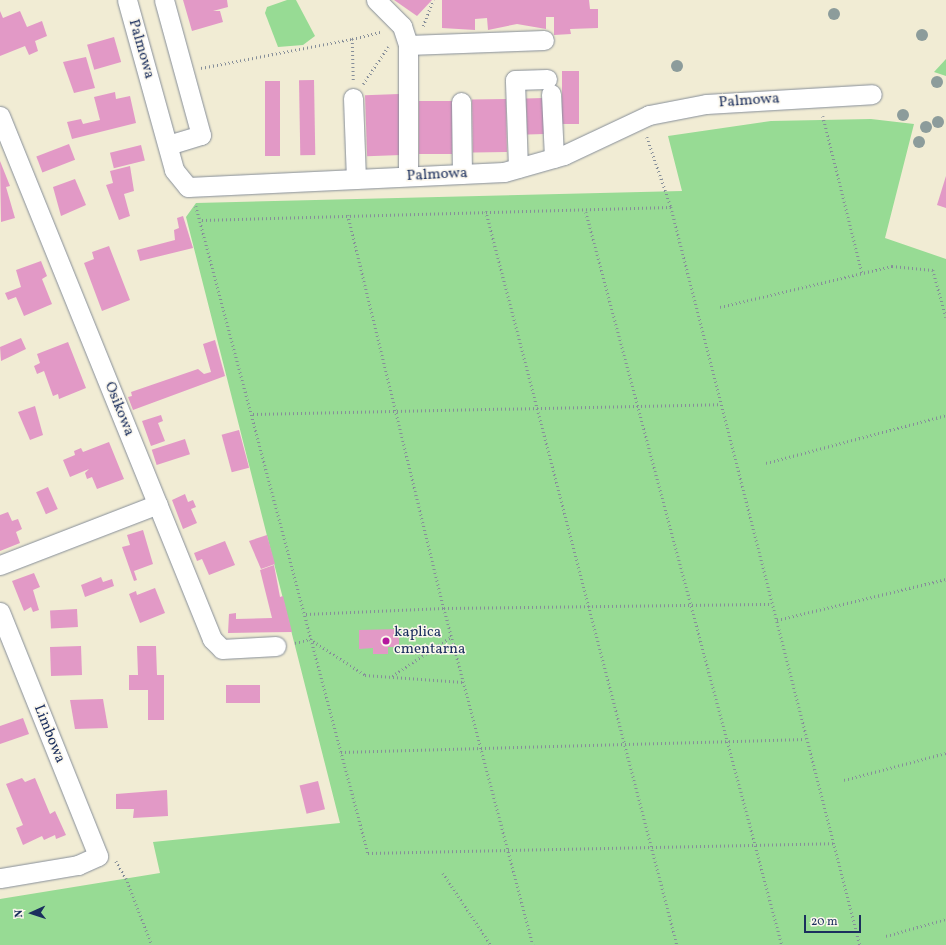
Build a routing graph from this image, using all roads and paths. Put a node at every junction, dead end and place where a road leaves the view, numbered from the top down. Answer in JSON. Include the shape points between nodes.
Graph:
{"nodes":[{"id":1,"x":127,"y":0,"type":"edge"},
{"id":2,"x":164,"y":0,"type":"edge"},
{"id":3,"x":376,"y":0,"type":"edge"},
{"id":4,"x":433,"y":0,"type":"edge"},
{"id":5,"x":402,"y":26,"type":"junction"},
{"id":6,"x":352,"y":38,"type":"junction"},
{"id":7,"x":544,"y":40,"type":"dead end"},
{"id":8,"x":412,"y":44,"type":"junction"},
{"id":9,"x":194,"y":69,"type":"dead end"},
{"id":10,"x":872,"y":94,"type":"dead end"},
{"id":11,"x":818,"y":96,"type":"junction"},
{"id":12,"x":353,"y":98,"type":"junction"},
{"id":13,"x":461,"y":102,"type":"dead end"},
{"id":14,"x":0,"y":116,"type":"edge"},
{"id":15,"x":641,"y":119,"type":"junction"},
{"id":16,"x":168,"y":145,"type":"junction"},
{"id":17,"x":554,"y":158,"type":"junction"},
{"id":18,"x":518,"y":168,"type":"junction"},
{"id":19,"x":462,"y":174,"type":"junction"},
{"id":20,"x":408,"y":176,"type":"junction"},
{"id":21,"x":356,"y":179,"type":"junction"},
{"id":22,"x":671,"y":207,"type":"junction"},
{"id":23,"x":486,"y":211,"type":"junction"},
{"id":24,"x":586,"y":212,"type":"junction"},
{"id":25,"x":348,"y":215,"type":"junction"},
{"id":26,"x":862,"y":273,"type":"junction"},
{"id":27,"x":720,"y":307,"type":"dead end"},
{"id":28,"x":946,"y":317,"type":"edge"},
{"id":29,"x":720,"y":404,"type":"junction"},
{"id":30,"x":638,"y":406,"type":"junction"},
{"id":31,"x":537,"y":408,"type":"junction"},
{"id":32,"x":396,"y":411,"type":"junction"},
{"id":33,"x":254,"y":414,"type":"junction"},
{"id":34,"x":946,"y":415,"type":"edge"},
{"id":35,"x":766,"y":463,"type":"dead end"},
{"id":36,"x":158,"y":504,"type":"junction"},
{"id":37,"x":0,"y":565,"type":"edge"},
{"id":38,"x":946,"y":579,"type":"edge"},
{"id":39,"x":772,"y":604,"type":"junction"},
{"id":40,"x":692,"y":605,"type":"junction"},
{"id":41,"x":588,"y":607,"type":"junction"},
{"id":42,"x":444,"y":608,"type":"junction"},
{"id":43,"x":0,"y":612,"type":"edge"},
{"id":44,"x":306,"y":614,"type":"junction"},
{"id":45,"x":777,"y":620,"type":"junction"},
{"id":46,"x":451,"y":637,"type":"junction"},
{"id":47,"x":310,"y":640,"type":"junction"},
{"id":48,"x":276,"y":646,"type":"joint"},
{"id":49,"x":391,"y":677,"type":"junction"},
{"id":50,"x":463,"y":682,"type":"junction"},
{"id":51,"x":805,"y":739,"type":"junction"},
{"id":52,"x":728,"y":740,"type":"junction"},
{"id":53,"x":623,"y":742,"type":"junction"},
{"id":54,"x":480,"y":747,"type":"junction"},
{"id":55,"x":341,"y":752,"type":"junction"},
{"id":56,"x":946,"y":753,"type":"edge"},
{"id":57,"x":844,"y":780,"type":"dead end"},
{"id":58,"x":833,"y":843,"type":"junction"},
{"id":59,"x":755,"y":844,"type":"junction"},
{"id":60,"x":650,"y":845,"type":"junction"},
{"id":61,"x":507,"y":848,"type":"junction"},
{"id":62,"x":98,"y":856,"type":"junction"},
{"id":63,"x":443,"y":873,"type":"dead end"},
{"id":64,"x":0,"y":878,"type":"edge"},
{"id":65,"x":946,"y":919,"type":"edge"},
{"id":66,"x":886,"y":936,"type":"dead end"},
{"id":67,"x":152,"y":945,"type":"edge"},
{"id":68,"x":490,"y":945,"type":"edge"},
{"id":69,"x":533,"y":945,"type":"edge"},
{"id":70,"x":677,"y":945,"type":"edge"},
{"id":71,"x":782,"y":945,"type":"edge"},
{"id":72,"x":860,"y":945,"type":"edge"}],
"edges":[{"from":1,"to":16,"type":"street","name":"Palmowa"},
{"from":2,"to":16,"type":"street","via":[[201,135]]},
{"from":3,"to":5,"type":"street"},
{"from":4,"to":8,"type":"path"},
{"from":5,"to":6,"type":"path"},
{"from":5,"to":8,"type":"street"},
{"from":5,"to":12,"type":"path"},
{"from":6,"to":9,"type":"path"},
{"from":6,"to":12,"type":"path"},
{"from":7,"to":8,"type":"street"},
{"from":8,"to":20,"type":"street"},
{"from":10,"to":11,"type":"street","name":"Palmowa"},
{"from":11,"to":15,"type":"street","name":"Palmowa","via":[[706,104]]},
{"from":11,"to":26,"type":"path"},
{"from":12,"to":21,"type":"street"},
{"from":13,"to":19,"type":"street"},
{"from":14,"to":36,"type":"street","name":"Osikowa"},
{"from":15,"to":17,"type":"street","name":"Palmowa"},
{"from":15,"to":22,"type":"path"},
{"from":16,"to":21,"type":"street","name":"Palmowa","via":[[174,170],[188,187]]},
{"from":17,"to":18,"type":"street","name":"Palmowa"},
{"from":17,"to":18,"type":"street","via":[[549,87],[515,80]]},
{"from":18,"to":19,"type":"street","name":"Palmowa"},
{"from":19,"to":20,"type":"street","name":"Palmowa"},
{"from":20,"to":21,"type":"street","name":"Palmowa"},
{"from":22,"to":24,"type":"path"},
{"from":22,"to":29,"type":"path"},
{"from":23,"to":24,"type":"path"},
{"from":23,"to":25,"type":"path"},
{"from":23,"to":31,"type":"path"},
{"from":24,"to":30,"type":"path"},
{"from":25,"to":32,"type":"path"},
{"from":25,"to":33,"type":"path","via":[[202,220]]},
{"from":26,"to":27,"type":"path"},
{"from":26,"to":28,"type":"path","via":[[892,266],[933,270]]},
{"from":29,"to":30,"type":"path"},
{"from":29,"to":39,"type":"path"},
{"from":30,"to":31,"type":"path"},
{"from":30,"to":40,"type":"path"},
{"from":31,"to":32,"type":"path"},
{"from":31,"to":41,"type":"path"},
{"from":32,"to":33,"type":"path"},
{"from":32,"to":42,"type":"path"},
{"from":33,"to":44,"type":"path"},
{"from":34,"to":35,"type":"path"},
{"from":36,"to":37,"type":"street"},
{"from":36,"to":48,"type":"street","name":"Osikowa","via":[[212,639],[222,649]]},
{"from":38,"to":45,"type":"path"},
{"from":39,"to":40,"type":"path"},
{"from":39,"to":45,"type":"path"},
{"from":40,"to":41,"type":"path"},
{"from":40,"to":52,"type":"path"},
{"from":41,"to":42,"type":"path"},
{"from":41,"to":53,"type":"path"},
{"from":42,"to":44,"type":"path"},
{"from":42,"to":46,"type":"path"},
{"from":43,"to":62,"type":"street","name":"Limbowa"},
{"from":44,"to":47,"type":"path"},
{"from":45,"to":51,"type":"path"},
{"from":46,"to":49,"type":"path"},
{"from":46,"to":50,"type":"path"},
{"from":47,"to":48,"type":"path"},
{"from":47,"to":49,"type":"path","via":[[365,675]]},
{"from":47,"to":55,"type":"path"},
{"from":49,"to":50,"type":"path"},
{"from":50,"to":54,"type":"path"},
{"from":51,"to":52,"type":"path"},
{"from":51,"to":58,"type":"path"},
{"from":52,"to":53,"type":"path"},
{"from":52,"to":59,"type":"path"},
{"from":53,"to":54,"type":"path"},
{"from":53,"to":60,"type":"path"},
{"from":54,"to":55,"type":"path"},
{"from":54,"to":61,"type":"path"},
{"from":55,"to":61,"type":"path","via":[[368,853]]},
{"from":56,"to":57,"type":"path"},
{"from":58,"to":59,"type":"path"},
{"from":58,"to":72,"type":"path"},
{"from":59,"to":60,"type":"path"},
{"from":59,"to":71,"type":"path"},
{"from":60,"to":61,"type":"path"},
{"from":60,"to":70,"type":"path"},
{"from":61,"to":69,"type":"path"},
{"from":62,"to":64,"type":"street","via":[[78,865]]},
{"from":62,"to":67,"type":"path","via":[[115,860],[126,878]]},
{"from":63,"to":68,"type":"path"},
{"from":65,"to":66,"type":"path"}]}
